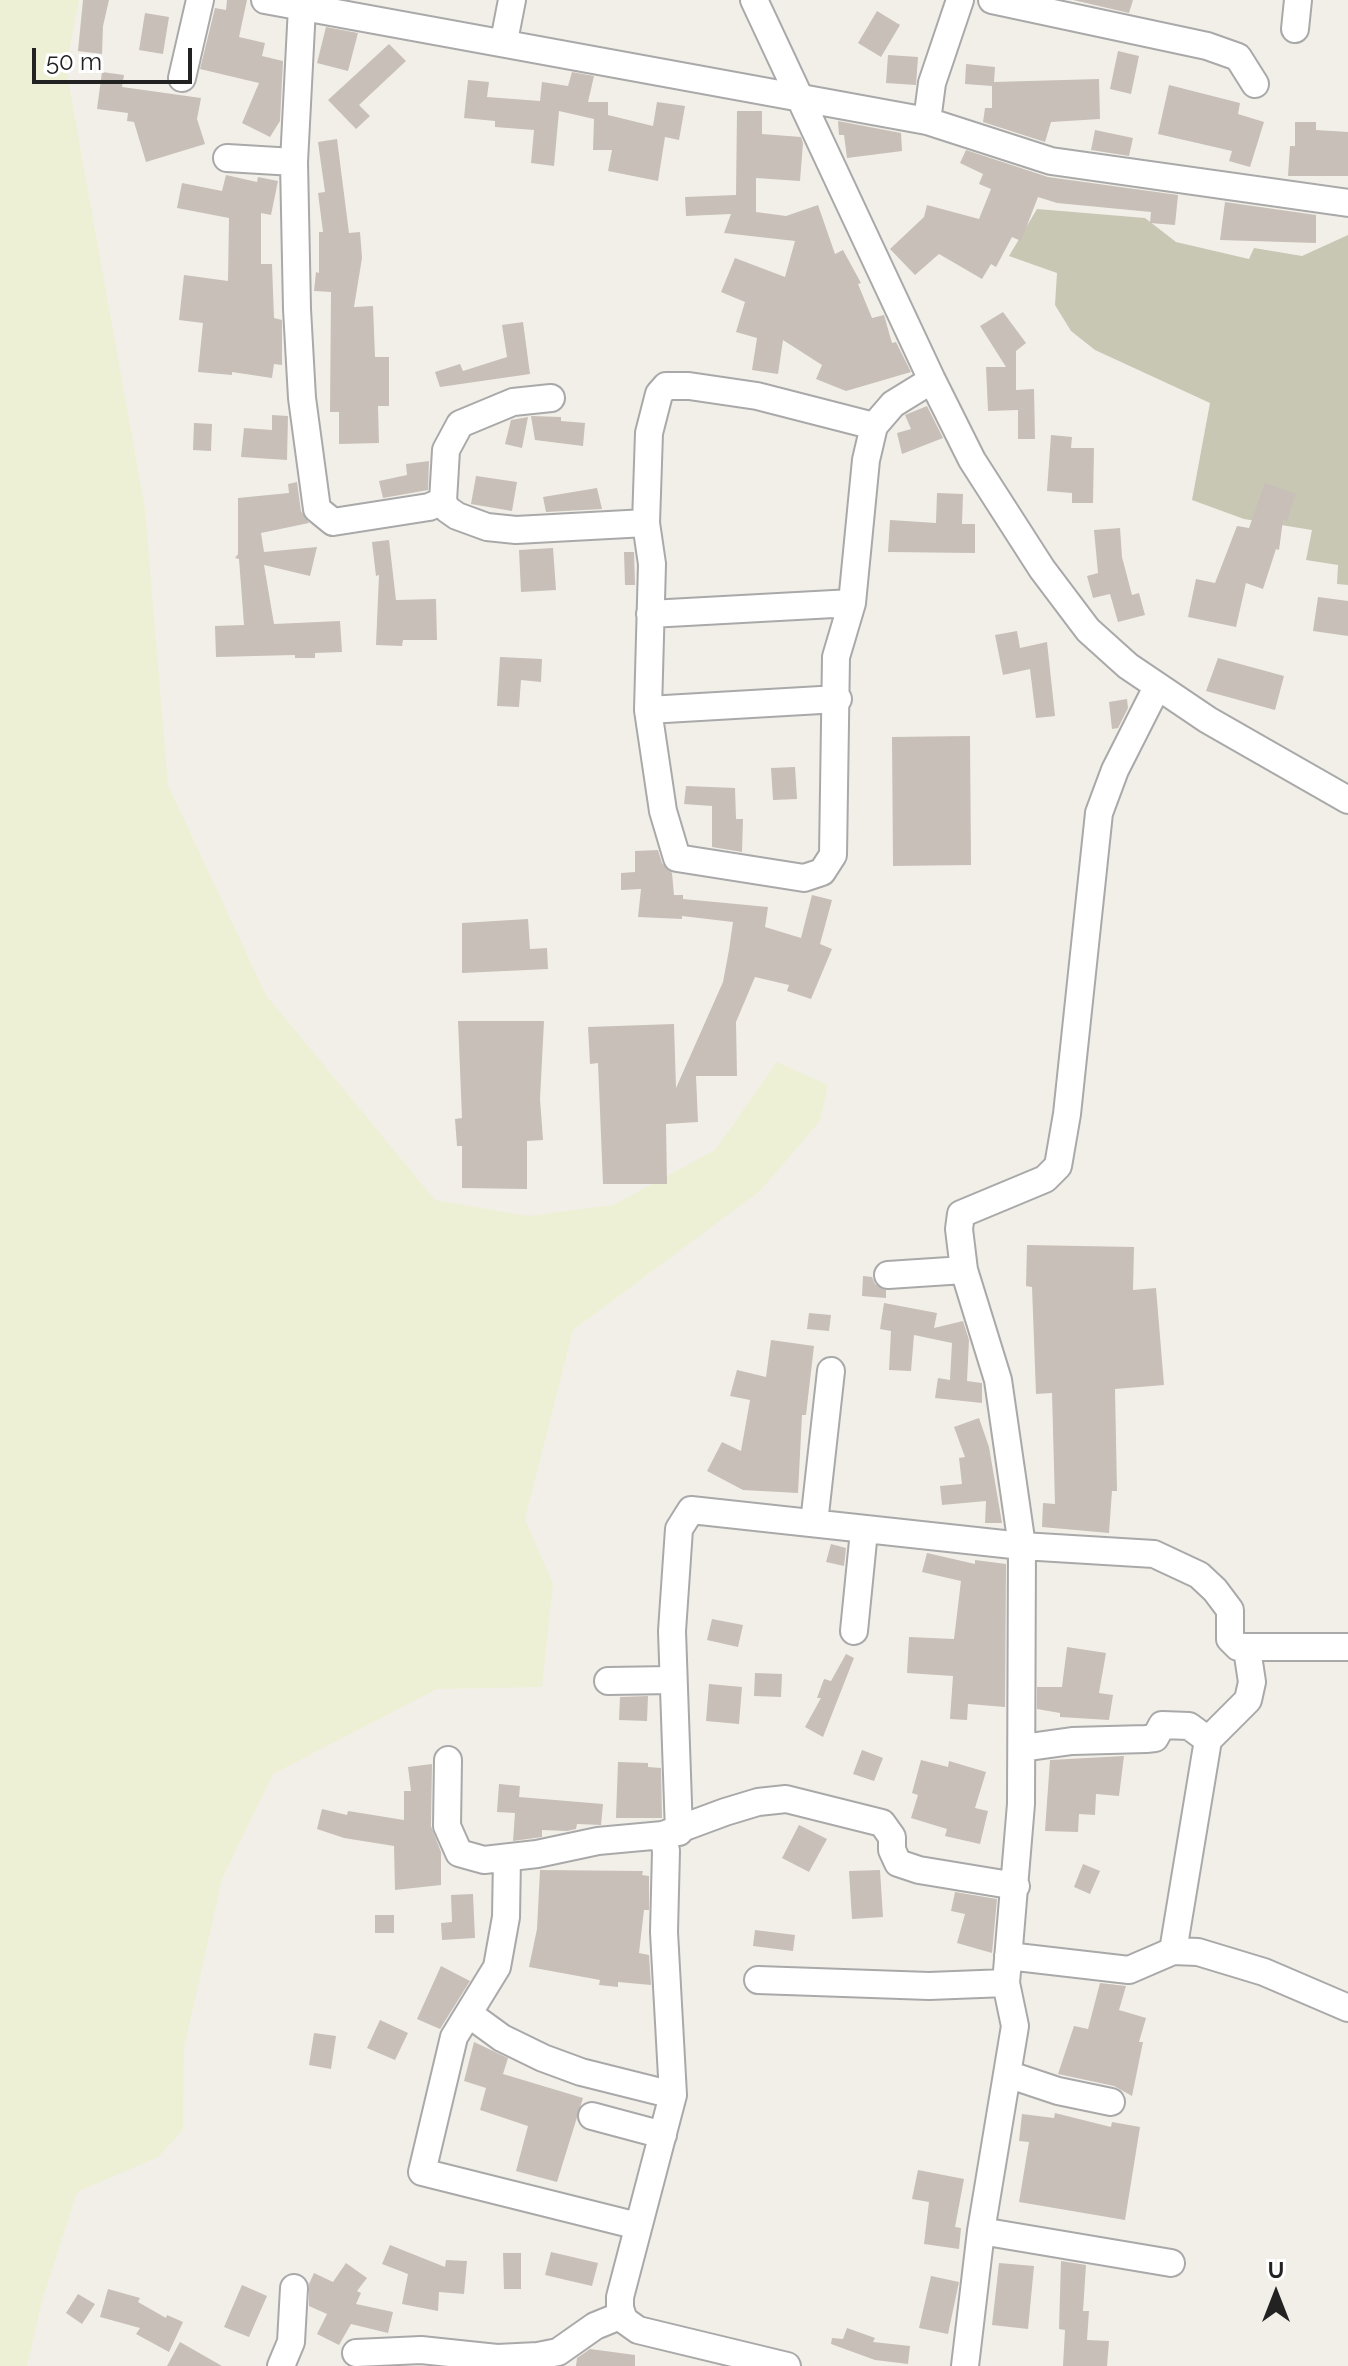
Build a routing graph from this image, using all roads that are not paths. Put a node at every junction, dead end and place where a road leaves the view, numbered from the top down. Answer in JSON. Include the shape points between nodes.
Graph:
{"nodes":[{"id":1,"x":200,"y":0,"type":"edge"},
{"id":2,"x":265,"y":0,"type":"edge"},
{"id":3,"x":512,"y":0,"type":"edge"},
{"id":4,"x":754,"y":0,"type":"edge"},
{"id":5,"x":960,"y":0,"type":"edge"},
{"id":6,"x":992,"y":0,"type":"edge"},
{"id":7,"x":1298,"y":0,"type":"edge"},
{"id":8,"x":302,"y":7,"type":"junction"},
{"id":9,"x":352,"y":7,"type":"edge"},
{"id":10,"x":1295,"y":29,"type":"dead end"},
{"id":11,"x":504,"y":41,"type":"junction"},
{"id":12,"x":182,"y":78,"type":"dead end"},
{"id":13,"x":1255,"y":84,"type":"dead end"},
{"id":14,"x":800,"y":97,"type":"junction"},
{"id":15,"x":927,"y":121,"type":"junction"},
{"id":16,"x":227,"y":158,"type":"dead end"},
{"id":17,"x":294,"y":162,"type":"junction"},
{"id":18,"x":1348,"y":203,"type":"edge"},
{"id":19,"x":932,"y":380,"type":"junction"},
{"id":20,"x":551,"y":398,"type":"dead end"},
{"id":21,"x":874,"y":426,"type":"junction"},
{"id":22,"x":443,"y":501,"type":"junction"},
{"id":23,"x":646,"y":523,"type":"junction"},
{"id":24,"x":852,"y":603,"type":"junction"},
{"id":25,"x":650,"y":614,"type":"junction"},
{"id":26,"x":1157,"y":687,"type":"junction"},
{"id":27,"x":838,"y":699,"type":"junction"},
{"id":28,"x":648,"y":710,"type":"junction"},
{"id":29,"x":1348,"y":800,"type":"edge"},
{"id":30,"x":964,"y":1270,"type":"junction"},
{"id":31,"x":888,"y":1275,"type":"dead end"},
{"id":32,"x":831,"y":1371,"type":"dead end"},
{"id":33,"x":814,"y":1523,"type":"junction"},
{"id":34,"x":864,"y":1531,"type":"junction"},
{"id":35,"x":1022,"y":1546,"type":"junction"},
{"id":36,"x":854,"y":1631,"type":"dead end"},
{"id":37,"x":1348,"y":1647,"type":"edge"},
{"id":38,"x":1247,"y":1649,"type":"junction"},
{"id":39,"x":672,"y":1680,"type":"junction"},
{"id":40,"x":608,"y":1681,"type":"dead end"},
{"id":41,"x":1208,"y":1740,"type":"junction"},
{"id":42,"x":1022,"y":1748,"type":"junction"},
{"id":43,"x":448,"y":1760,"type":"dead end"},
{"id":44,"x":671,"y":1834,"type":"junction"},
{"id":45,"x":507,"y":1858,"type":"junction"},
{"id":46,"x":1016,"y":1886,"type":"junction"},
{"id":47,"x":1173,"y":1951,"type":"junction"},
{"id":48,"x":1008,"y":1956,"type":"junction"},
{"id":49,"x":758,"y":1980,"type":"dead end"},
{"id":50,"x":1006,"y":1983,"type":"junction"},
{"id":51,"x":1348,"y":2008,"type":"edge"},
{"id":52,"x":469,"y":2014,"type":"junction"},
{"id":53,"x":1007,"y":2074,"type":"junction"},
{"id":54,"x":673,"y":2095,"type":"junction"},
{"id":55,"x":1111,"y":2102,"type":"dead end"},
{"id":56,"x":592,"y":2116,"type":"dead end"},
{"id":57,"x":663,"y":2135,"type":"junction"},
{"id":58,"x":638,"y":2226,"type":"junction"},
{"id":59,"x":981,"y":2231,"type":"junction"},
{"id":60,"x":1171,"y":2263,"type":"dead end"},
{"id":61,"x":294,"y":2288,"type":"dead end"},
{"id":62,"x":622,"y":2315,"type":"junction"},
{"id":63,"x":356,"y":2353,"type":"dead end"},
{"id":64,"x":281,"y":2366,"type":"edge"},
{"id":65,"x":787,"y":2366,"type":"edge"},
{"id":66,"x":965,"y":2366,"type":"edge"}],
"edges":[{"from":1,"to":12,"type":"street"},
{"from":2,"to":8,"type":"street"},
{"from":3,"to":11,"type":"street"},
{"from":4,"to":14,"type":"street"},
{"from":5,"to":15,"type":"street","via":[[936,69]]},
{"from":6,"to":13,"type":"street","via":[[1207,46],[1238,57]]},
{"from":7,"to":10,"type":"street"},
{"from":8,"to":9,"type":"street"},
{"from":8,"to":17,"type":"street"},
{"from":9,"to":11,"type":"street"},
{"from":11,"to":14,"type":"street"},
{"from":14,"to":15,"type":"street"},
{"from":14,"to":19,"type":"street"},
{"from":15,"to":18,"type":"street","via":[[1051,161]]},
{"from":16,"to":17,"type":"street"},
{"from":17,"to":22,"type":"street","via":[[302,398],[317,509],[333,522]]},
{"from":19,"to":21,"type":"street","via":[[893,404]]},
{"from":19,"to":26,"type":"street","via":[[972,460],[1042,569],[1088,630]]},
{"from":20,"to":22,"type":"street","via":[[513,402],[460,424],[446,450]]},
{"from":21,"to":23,"type":"street","via":[[757,396],[666,386],[652,410]]},
{"from":21,"to":24,"type":"street","via":[[859,514]]},
{"from":22,"to":23,"type":"street","via":[[457,516],[487,527]]},
{"from":23,"to":25,"type":"street","via":[[652,564]]},
{"from":24,"to":25,"type":"street"},
{"from":24,"to":27,"type":"street","via":[[836,657]]},
{"from":25,"to":28,"type":"street"},
{"from":26,"to":29,"type":"street"},
{"from":26,"to":30,"type":"street","via":[[1099,813],[1058,1166],[1045,1179],[961,1214]]},
{"from":27,"to":28,"type":"street"},
{"from":27,"to":28,"type":"street","via":[[833,855],[822,872],[804,878],[677,858],[663,811]]},
{"from":30,"to":31,"type":"street"},
{"from":30,"to":35,"type":"street","via":[[998,1380]]},
{"from":32,"to":33,"type":"street"},
{"from":33,"to":34,"type":"street"},
{"from":33,"to":39,"type":"street","via":[[691,1510],[679,1529]]},
{"from":34,"to":35,"type":"street"},
{"from":34,"to":36,"type":"street"},
{"from":35,"to":38,"type":"street","via":[[1154,1554],[1199,1575],[1215,1590],[1230,1610],[1230,1639]]},
{"from":35,"to":42,"type":"street"},
{"from":37,"to":38,"type":"street"},
{"from":38,"to":41,"type":"street","via":[[1252,1682],[1248,1700]]},
{"from":39,"to":40,"type":"street"},
{"from":39,"to":44,"type":"street"},
{"from":41,"to":42,"type":"street","via":[[1189,1726],[1162,1725],[1155,1738]]},
{"from":41,"to":47,"type":"street"},
{"from":42,"to":46,"type":"street"},
{"from":43,"to":45,"type":"street","via":[[447,1826],[459,1853],[484,1860]]},
{"from":44,"to":45,"type":"street"},
{"from":44,"to":46,"type":"street","via":[[725,1812],[786,1799],[882,1823],[892,1837],[898,1863]]},
{"from":44,"to":54,"type":"street","via":[[666,1851],[665,1941]]},
{"from":45,"to":52,"type":"street","via":[[506,1917],[497,1967]]},
{"from":46,"to":48,"type":"street"},
{"from":47,"to":48,"type":"street","via":[[1129,1970]]},
{"from":47,"to":51,"type":"street","via":[[1242,1964]]},
{"from":48,"to":50,"type":"street"},
{"from":49,"to":50,"type":"street"},
{"from":50,"to":53,"type":"street","via":[[1015,2026]]},
{"from":52,"to":54,"type":"street","via":[[543,2058]]},
{"from":52,"to":58,"type":"street","via":[[450,2051],[422,2172]]},
{"from":53,"to":55,"type":"street"},
{"from":53,"to":59,"type":"street"},
{"from":54,"to":57,"type":"street"},
{"from":56,"to":57,"type":"street"},
{"from":57,"to":58,"type":"street"},
{"from":58,"to":62,"type":"street","via":[[620,2297]]},
{"from":59,"to":60,"type":"street"},
{"from":59,"to":66,"type":"street"},
{"from":61,"to":64,"type":"street","via":[[291,2342]]},
{"from":62,"to":63,"type":"street","via":[[558,2352],[538,2356],[497,2358],[421,2350]]},
{"from":62,"to":65,"type":"street","via":[[638,2330]]}]}
